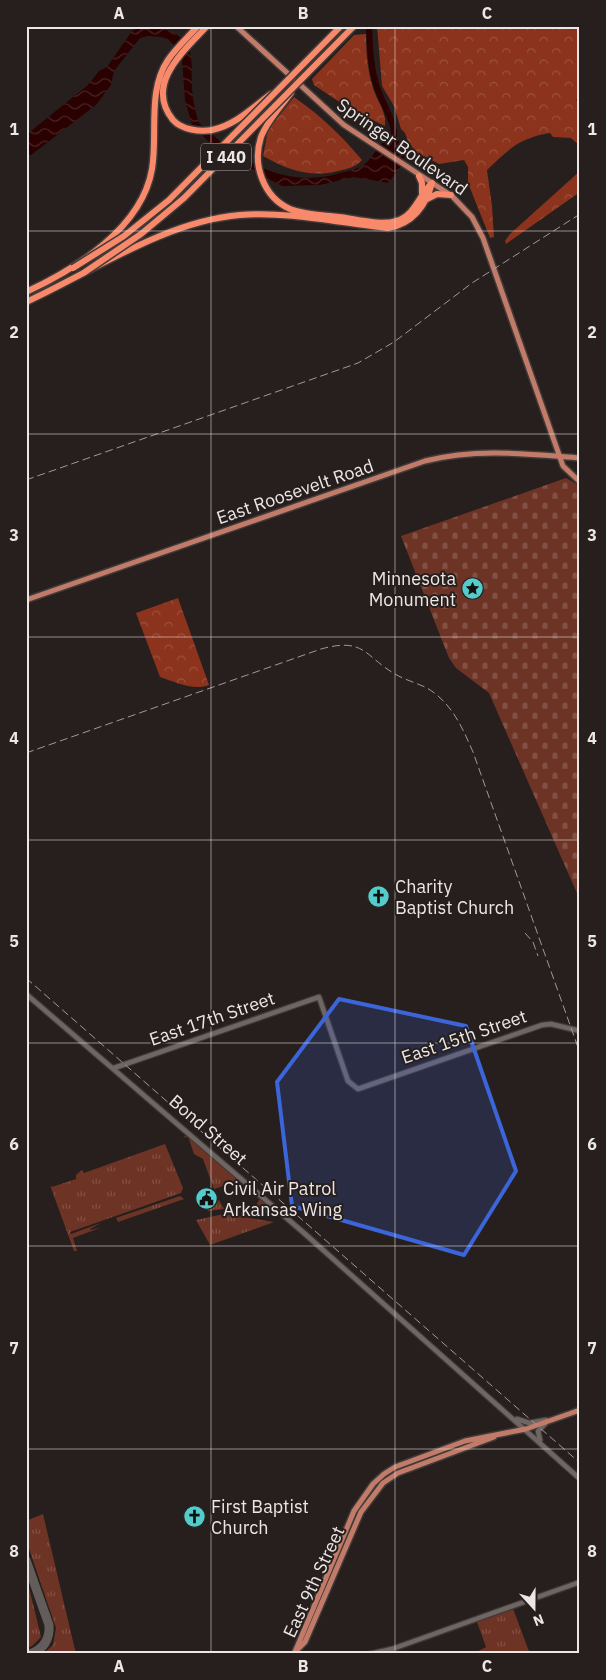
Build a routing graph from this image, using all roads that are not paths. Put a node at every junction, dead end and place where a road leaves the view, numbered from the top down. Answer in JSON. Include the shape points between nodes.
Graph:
{"nodes":[{"id":1,"x":207,"y":26,"type":"edge"},
{"id":2,"x":236,"y":26,"type":"edge"},
{"id":3,"x":341,"y":26,"type":"edge"},
{"id":4,"x":354,"y":26,"type":"edge"},
{"id":5,"x":198,"y":29,"type":"edge"},
{"id":6,"x":286,"y":82,"type":"junction"},
{"id":7,"x":293,"y":90,"type":"junction"},
{"id":8,"x":417,"y":174,"type":"junction"},
{"id":9,"x":432,"y":183,"type":"junction"},
{"id":10,"x":451,"y":195,"type":"junction"},
{"id":11,"x":424,"y":196,"type":"junction"},
{"id":12,"x":405,"y":220,"type":"junction"},
{"id":13,"x":74,"y":268,"type":"junction"},
{"id":14,"x":85,"y":272,"type":"junction"},
{"id":15,"x":26,"y":292,"type":"edge"},
{"id":16,"x":26,"y":302,"type":"edge"},
{"id":17,"x":560,"y":456,"type":"junction"},
{"id":18,"x":580,"y":458,"type":"edge"},
{"id":19,"x":580,"y":482,"type":"edge"},
{"id":20,"x":26,"y":600,"type":"edge"},
{"id":21,"x":26,"y":994,"type":"edge"},
{"id":22,"x":580,"y":1031,"type":"edge"},
{"id":23,"x":114,"y":1068,"type":"junction"},
{"id":24,"x":358,"y":1089,"type":"joint"},
{"id":25,"x":580,"y":1410,"type":"edge"},
{"id":26,"x":508,"y":1414,"type":"junction"},
{"id":27,"x":555,"y":1419,"type":"junction"},
{"id":28,"x":526,"y":1429,"type":"junction"},
{"id":29,"x":541,"y":1442,"type":"junction"},
{"id":30,"x":580,"y":1479,"type":"edge"},
{"id":31,"x":580,"y":1582,"type":"edge"},
{"id":32,"x":295,"y":1653,"type":"edge"},
{"id":33,"x":370,"y":1654,"type":"edge"}],
"edges":[{"from":1,"to":5,"type":"highway"},
{"from":2,"to":8,"type":"main road","name":"Springer Boulevard","via":[[327,110]]},
{"from":3,"to":6,"type":"highway","number":"I 440","bridge":true},
{"from":4,"to":7,"type":"highway","number":"I 440","bridge":true},
{"from":5,"to":6,"type":"highway","bridge":true,"via":[[164,83],[163,103],[175,122],[185,128],[212,130],[247,113]]},
{"from":5,"to":13,"type":"highway","bridge":true,"via":[[167,61],[161,73],[152,167],[142,199],[116,233]]},
{"from":6,"to":13,"type":"highway","number":"I 440","bridge":true,"via":[[169,200],[124,236]]},
{"from":7,"to":12,"type":"highway","via":[[262,136],[258,149],[260,173],[271,195],[290,209],[303,213],[387,222]]},
{"from":7,"to":14,"type":"highway","number":"I 440","bridge":true,"via":[[169,212]]},
{"from":8,"to":9,"type":"main road","name":"Springer Boulevard"},
{"from":8,"to":11,"type":"highway"},
{"from":9,"to":10,"type":"main road","name":"Springer Boulevard"},
{"from":9,"to":11,"type":"highway"},
{"from":10,"to":11,"type":"highway"},
{"from":10,"to":17,"type":"main road","name":"Springer Boulevard","via":[[472,217],[483,238]]},
{"from":11,"to":12,"type":"highway","via":[[416,214]]},
{"from":12,"to":14,"type":"highway","bridge":true,"via":[[388,228],[288,216],[219,218],[164,234]]},
{"from":13,"to":15,"type":"highway","number":"I 440"},
{"from":14,"to":16,"type":"highway","number":"I 440"},
{"from":17,"to":18,"type":"main road","name":"East Roosevelt Road"},
{"from":17,"to":19,"type":"main road","name":"Springer Boulevard","via":[[566,470]]},
{"from":17,"to":20,"type":"main road","name":"East Roosevelt Road","via":[[494,451],[459,454],[425,462]]},
{"from":21,"to":23,"type":"street","name":"Bond Street"},
{"from":22,"to":24,"type":"street","name":"East 15th Street","via":[[542,1024]]},
{"from":23,"to":24,"type":"street","name":"East 17th Street","via":[[319,997],[348,1081]]},
{"from":23,"to":26,"type":"street","name":"Bond Street"},
{"from":25,"to":27,"type":"main road","name":"East 9th Street"},
{"from":26,"to":27,"type":"street","via":[[529,1423]]},
{"from":26,"to":28,"type":"street","name":"Bond Street"},
{"from":27,"to":28,"type":"main road","name":"East 9th Street"},
{"from":27,"to":29,"type":"street","via":[[538,1429]]},
{"from":28,"to":29,"type":"street","name":"Bond Street"},
{"from":28,"to":32,"type":"main road","name":"East 9th Street","via":[[465,1440],[395,1466],[373,1484],[354,1511]]},
{"from":29,"to":30,"type":"street"},
{"from":31,"to":33,"type":"street"}]}
